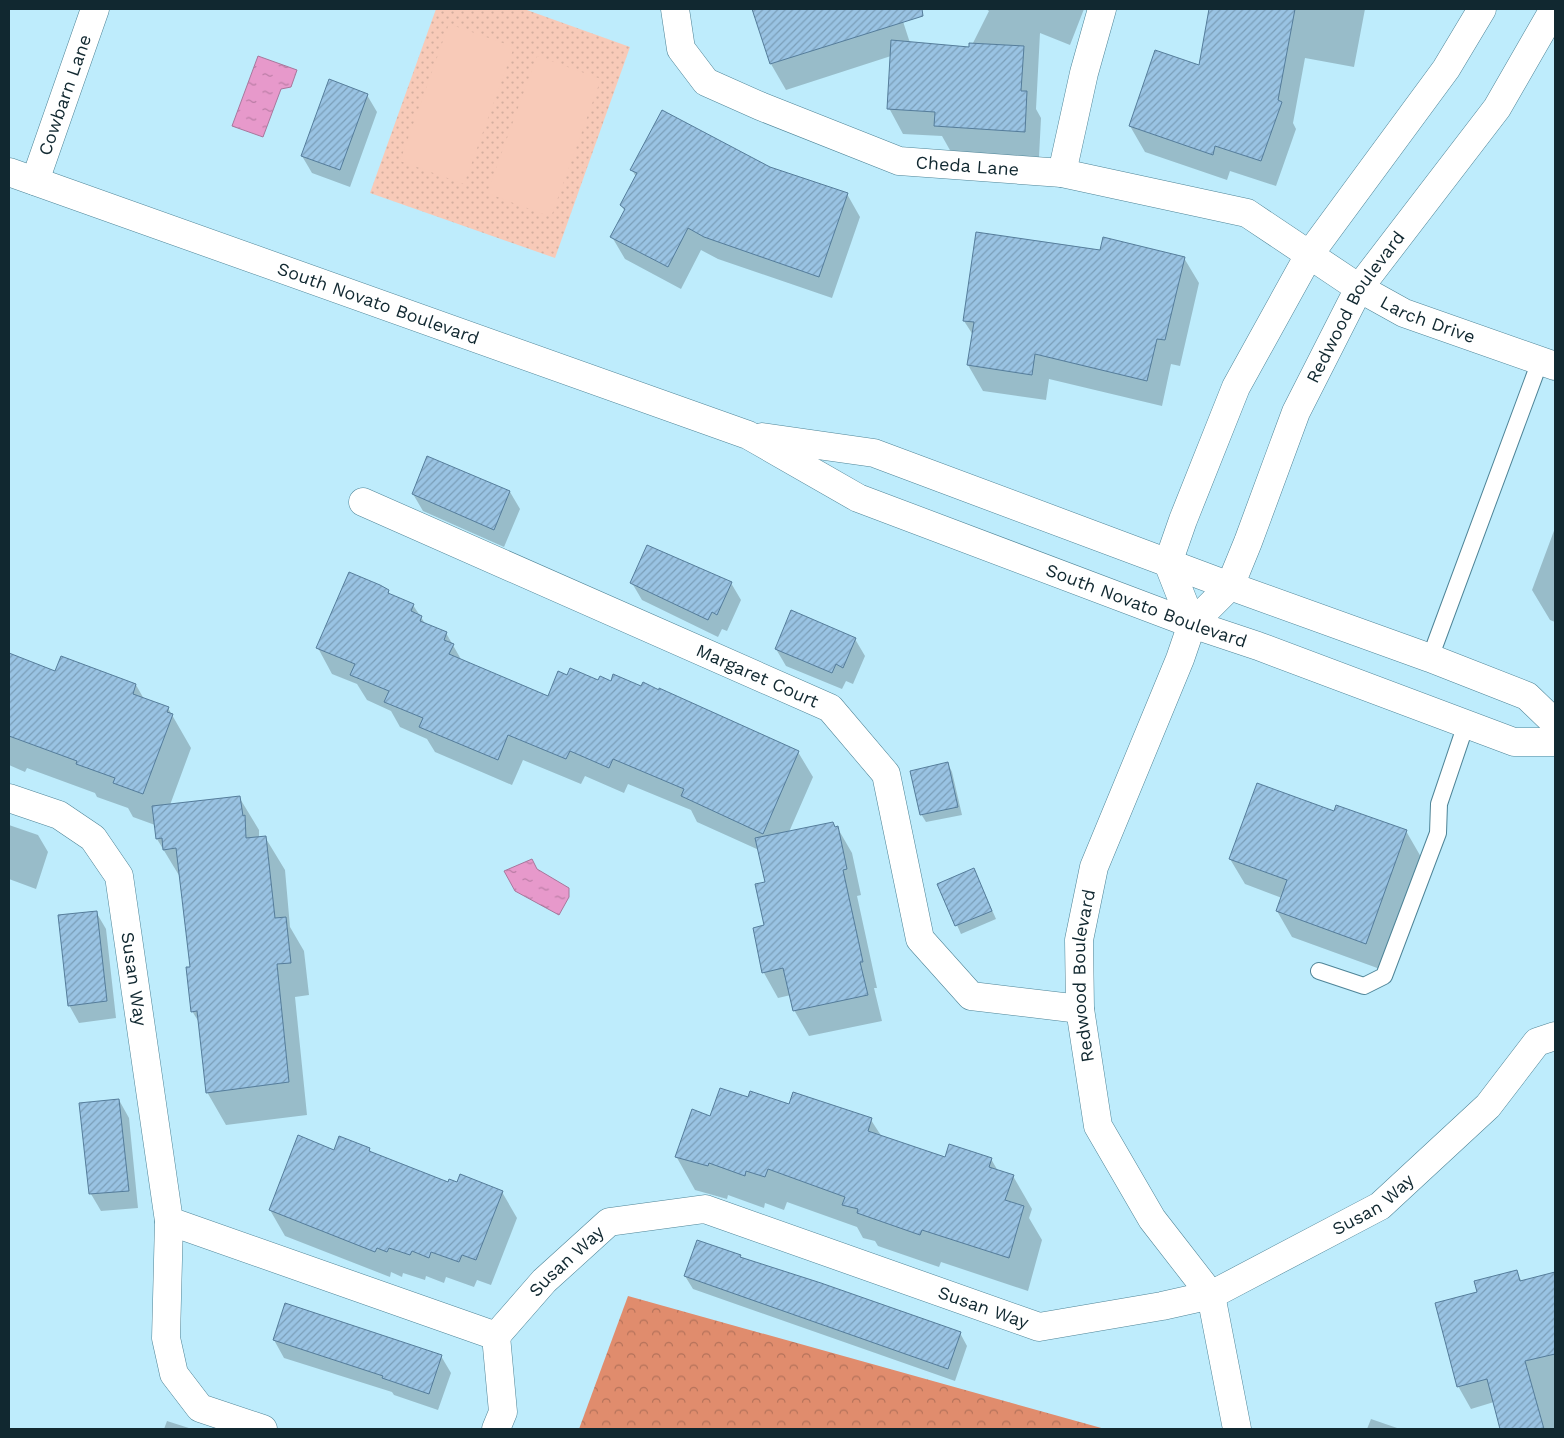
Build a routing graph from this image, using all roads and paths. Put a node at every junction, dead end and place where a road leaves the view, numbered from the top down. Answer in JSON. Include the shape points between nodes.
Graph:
{"nodes":[{"id":1,"x":95,"y":9,"type":"edge"},
{"id":2,"x":675,"y":9,"type":"edge"},
{"id":3,"x":1102,"y":9,"type":"edge"},
{"id":4,"x":1482,"y":9,"type":"edge"},
{"id":5,"x":1554,"y":9,"type":"edge"},
{"id":6,"x":9,"y":172,"type":"edge"},
{"id":7,"x":1062,"y":173,"type":"junction"},
{"id":8,"x":35,"y":181,"type":"junction"},
{"id":9,"x":1309,"y":255,"type":"junction"},
{"id":10,"x":1359,"y":288,"type":"junction"},
{"id":11,"x":1548,"y":363,"type":"edge"},
{"id":12,"x":748,"y":435,"type":"junction"},
{"id":13,"x":363,"y":502,"type":"dead end"},
{"id":14,"x":1168,"y":562,"type":"junction"},
{"id":15,"x":1230,"y":586,"type":"junction"},
{"id":16,"x":1192,"y":624,"type":"junction"},
{"id":17,"x":1430,"y":658,"type":"junction"},
{"id":18,"x":1555,"y":723,"type":"edge"},
{"id":19,"x":1466,"y":724,"type":"junction"},
{"id":20,"x":1555,"y":742,"type":"edge"},
{"id":21,"x":9,"y":798,"type":"edge"},
{"id":22,"x":1320,"y":971,"type":"dead end"},
{"id":23,"x":1080,"y":1009,"type":"junction"},
{"id":24,"x":1555,"y":1036,"type":"edge"},
{"id":25,"x":169,"y":1221,"type":"junction"},
{"id":26,"x":1211,"y":1295,"type":"junction"},
{"id":27,"x":496,"y":1336,"type":"junction"},
{"id":28,"x":263,"y":1429,"type":"edge"},
{"id":29,"x":496,"y":1429,"type":"edge"},
{"id":30,"x":1237,"y":1429,"type":"edge"}],
"edges":[{"from":1,"to":8,"type":"street","name":"Cowbarn Lane"},
{"from":2,"to":7,"type":"street","name":"Cheda Lane","via":[[681,49],[706,82],[760,106],[900,161]]},
{"from":3,"to":7,"type":"street"},
{"from":4,"to":9,"type":"street","via":[[1446,69]]},
{"from":5,"to":10,"type":"street","name":"Redwood Boulevard","via":[[1497,108]]},
{"from":6,"to":8,"type":"street","name":"South Novato Boulevard"},
{"from":7,"to":9,"type":"street","name":"Cheda Lane","via":[[1247,213]]},
{"from":8,"to":12,"type":"street","name":"South Novato Boulevard"},
{"from":9,"to":10,"type":"street","name":"Larch Drive"},
{"from":9,"to":14,"type":"street","via":[[1236,387]]},
{"from":10,"to":11,"type":"street","name":"Larch Drive","via":[[1404,313]]},
{"from":10,"to":15,"type":"street","name":"Redwood Boulevard","via":[[1296,412]]},
{"from":11,"to":17,"type":"lane"},
{"from":12,"to":14,"type":"street","name":"South Novato Boulevard","via":[[874,453]]},
{"from":12,"to":16,"type":"street","name":"South Novato Boulevard","via":[[858,498]]},
{"from":13,"to":23,"type":"street","name":"Margaret Court","via":[[830,708],[886,774],[920,939],[971,996]]},
{"from":14,"to":15,"type":"street","name":"South Novato Boulevard"},
{"from":14,"to":16,"type":"street"},
{"from":15,"to":16,"type":"street","name":"Redwood Boulevard"},
{"from":15,"to":17,"type":"street","name":"South Novato Boulevard"},
{"from":16,"to":19,"type":"street","name":"South Novato Boulevard"},
{"from":16,"to":23,"type":"street","name":"Redwood Boulevard","via":[[1094,867],[1079,940]]},
{"from":17,"to":18,"type":"street","name":"South Novato Boulevard","via":[[1527,696]]},
{"from":19,"to":20,"type":"street","name":"South Novato Boulevard","via":[[1514,742]]},
{"from":19,"to":22,"type":"lane","via":[[1439,804],[1438,833],[1384,976],[1364,986]]},
{"from":21,"to":25,"type":"street","name":"Susan Way","via":[[59,815],[93,838],[119,876]]},
{"from":23,"to":26,"type":"street","name":"Redwood Boulevard","via":[[1098,1126],[1152,1219]]},
{"from":24,"to":26,"type":"street","name":"Susan Way","via":[[1537,1042],[1488,1106],[1380,1206]]},
{"from":25,"to":27,"type":"street"},
{"from":25,"to":28,"type":"street","name":"Susan Way","via":[[166,1338],[174,1374],[200,1408]]},
{"from":26,"to":27,"type":"street","name":"Susan Way","via":[[1039,1327],[705,1209],[609,1222],[544,1281]]},
{"from":26,"to":30,"type":"street","name":"Redwood Boulevard"},
{"from":27,"to":29,"type":"street","via":[[503,1412]]}]}
